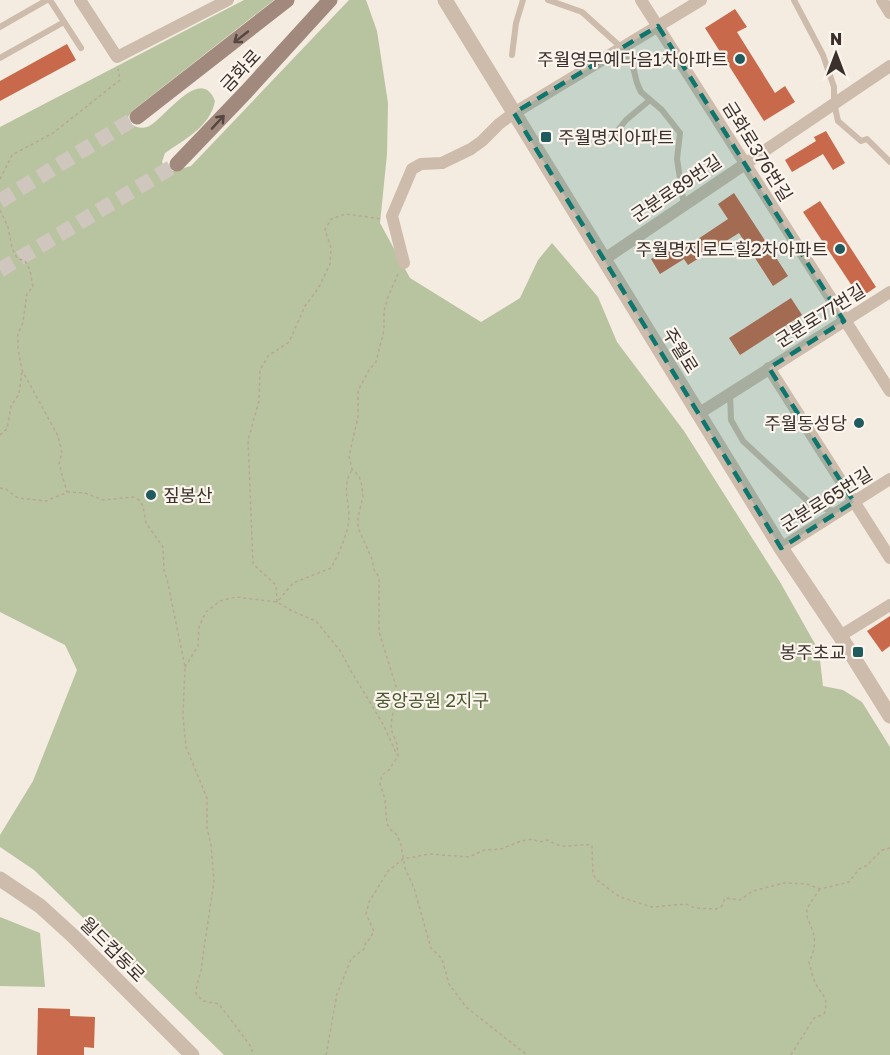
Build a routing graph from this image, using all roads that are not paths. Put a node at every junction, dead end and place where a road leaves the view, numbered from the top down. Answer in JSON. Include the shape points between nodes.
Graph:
{"nodes":[{"id":1,"x":49,"y":0,"type":"edge"},
{"id":2,"x":80,"y":0,"type":"edge"},
{"id":3,"x":228,"y":0,"type":"edge"},
{"id":4,"x":287,"y":0,"type":"edge"},
{"id":5,"x":330,"y":0,"type":"edge"},
{"id":6,"x":445,"y":0,"type":"edge"},
{"id":7,"x":523,"y":0,"type":"edge"},
{"id":8,"x":549,"y":0,"type":"edge"},
{"id":9,"x":641,"y":0,"type":"edge"},
{"id":10,"x":700,"y":0,"type":"edge"},
{"id":11,"x":794,"y":0,"type":"edge"},
{"id":12,"x":882,"y":0,"type":"edge"},
{"id":13,"x":890,"y":13,"type":"edge"},
{"id":14,"x":64,"y":22,"type":"junction"},
{"id":15,"x":658,"y":26,"type":"junction"},
{"id":16,"x":0,"y":27,"type":"edge"},
{"id":17,"x":81,"y":48,"type":"dead end"},
{"id":18,"x":622,"y":48,"type":"junction"},
{"id":19,"x":512,"y":55,"type":"dead end"},
{"id":20,"x":0,"y":58,"type":"edge"},
{"id":21,"x":890,"y":66,"type":"edge"},
{"id":22,"x":650,"y":100,"type":"junction"},
{"id":23,"x":834,"y":103,"type":"junction"},
{"id":24,"x":514,"y":113,"type":"junction"},
{"id":25,"x":137,"y":117,"type":"tunnel mouth"},
{"id":26,"x":615,"y":134,"type":"dead end"},
{"id":27,"x":890,"y":162,"type":"edge"},
{"id":28,"x":744,"y":163,"type":"junction"},
{"id":29,"x":177,"y":164,"type":"tunnel mouth"},
{"id":30,"x":684,"y":204,"type":"junction"},
{"id":31,"x":603,"y":260,"type":"junction"},
{"id":32,"x":404,"y":263,"type":"road end"},
{"id":33,"x":890,"y":292,"type":"edge"},
{"id":34,"x":844,"y":321,"type":"junction"},
{"id":35,"x":769,"y":368,"type":"junction"},
{"id":36,"x":890,"y":392,"type":"edge"},
{"id":37,"x":730,"y":394,"type":"junction"},
{"id":38,"x":698,"y":414,"type":"junction"},
{"id":39,"x":890,"y":480,"type":"edge"},
{"id":40,"x":854,"y":502,"type":"junction"},
{"id":41,"x":837,"y":513,"type":"junction"},
{"id":42,"x":781,"y":548,"type":"junction"},
{"id":43,"x":890,"y":558,"type":"edge"},
{"id":44,"x":890,"y":605,"type":"edge"},
{"id":45,"x":840,"y":636,"type":"junction"},
{"id":46,"x":890,"y":716,"type":"edge"},
{"id":47,"x":0,"y":879,"type":"edge"},
{"id":48,"x":192,"y":1055,"type":"edge"}],
"edges":[{"from":1,"to":14,"type":"lane"},
{"from":1,"to":16,"type":"lane"},
{"from":2,"to":3,"type":"street","via":[[117,57]]},
{"from":4,"to":25,"type":"main road","name":"금화로","one_way":true},
{"from":29,"to":5,"type":"main road","name":"금화로","one_way":true},
{"from":6,"to":24,"type":"street","name":"주월로"},
{"from":7,"to":19,"type":"lane"},
{"from":8,"to":18,"type":"lane","via":[[582,12]]},
{"from":9,"to":15,"type":"street","name":"금화로376번길"},
{"from":10,"to":15,"type":"street"},
{"from":11,"to":23,"type":"lane","via":[[823,55],[834,87]]},
{"from":12,"to":13,"type":"street"},
{"from":14,"to":17,"type":"lane"},
{"from":14,"to":20,"type":"lane"},
{"from":15,"to":18,"type":"street"},
{"from":15,"to":28,"type":"street","name":"금화로376번길"},
{"from":18,"to":22,"type":"lane","via":[[632,63],[641,92]]},
{"from":18,"to":24,"type":"street"},
{"from":21,"to":23,"type":"street","name":"군분로89번길"},
{"from":22,"to":26,"type":"lane"},
{"from":22,"to":30,"type":"lane","via":[[680,133],[678,159]]},
{"from":23,"to":27,"type":"lane","via":[[838,121],[861,141],[867,139]]},
{"from":23,"to":28,"type":"street","name":"군분로89번길"},
{"from":24,"to":31,"type":"street","name":"주월로"},
{"from":24,"to":32,"type":"street","via":[[471,149],[442,163],[421,164],[412,169],[392,216]]},
{"from":28,"to":30,"type":"street","name":"군분로89번길"},
{"from":28,"to":34,"type":"street","name":"금화로376번길"},
{"from":30,"to":31,"type":"street","name":"군분로89번길"},
{"from":31,"to":38,"type":"street","name":"주월로"},
{"from":33,"to":34,"type":"street","name":"군분로77번길"},
{"from":34,"to":35,"type":"street","name":"군분로77번길"},
{"from":34,"to":36,"type":"street","name":"금화로376번길"},
{"from":35,"to":37,"type":"street","name":"군분로77번길"},
{"from":35,"to":40,"type":"street","name":"군분로77번길"},
{"from":37,"to":38,"type":"street","name":"군분로77번길"},
{"from":37,"to":41,"type":"lane","via":[[731,420],[743,441],[812,505]]},
{"from":38,"to":42,"type":"street","name":"주월로"},
{"from":39,"to":40,"type":"street","name":"군분로65번길"},
{"from":40,"to":41,"type":"street","name":"군분로65번길"},
{"from":40,"to":43,"type":"street","name":"군분로77번길"},
{"from":41,"to":42,"type":"street","name":"군분로65번길"},
{"from":42,"to":45,"type":"street","name":"주월로"},
{"from":44,"to":45,"type":"street"},
{"from":45,"to":46,"type":"street","name":"주월로"},
{"from":47,"to":48,"type":"street","name":"월드컵동로","via":[[40,906],[73,936]]}]}
